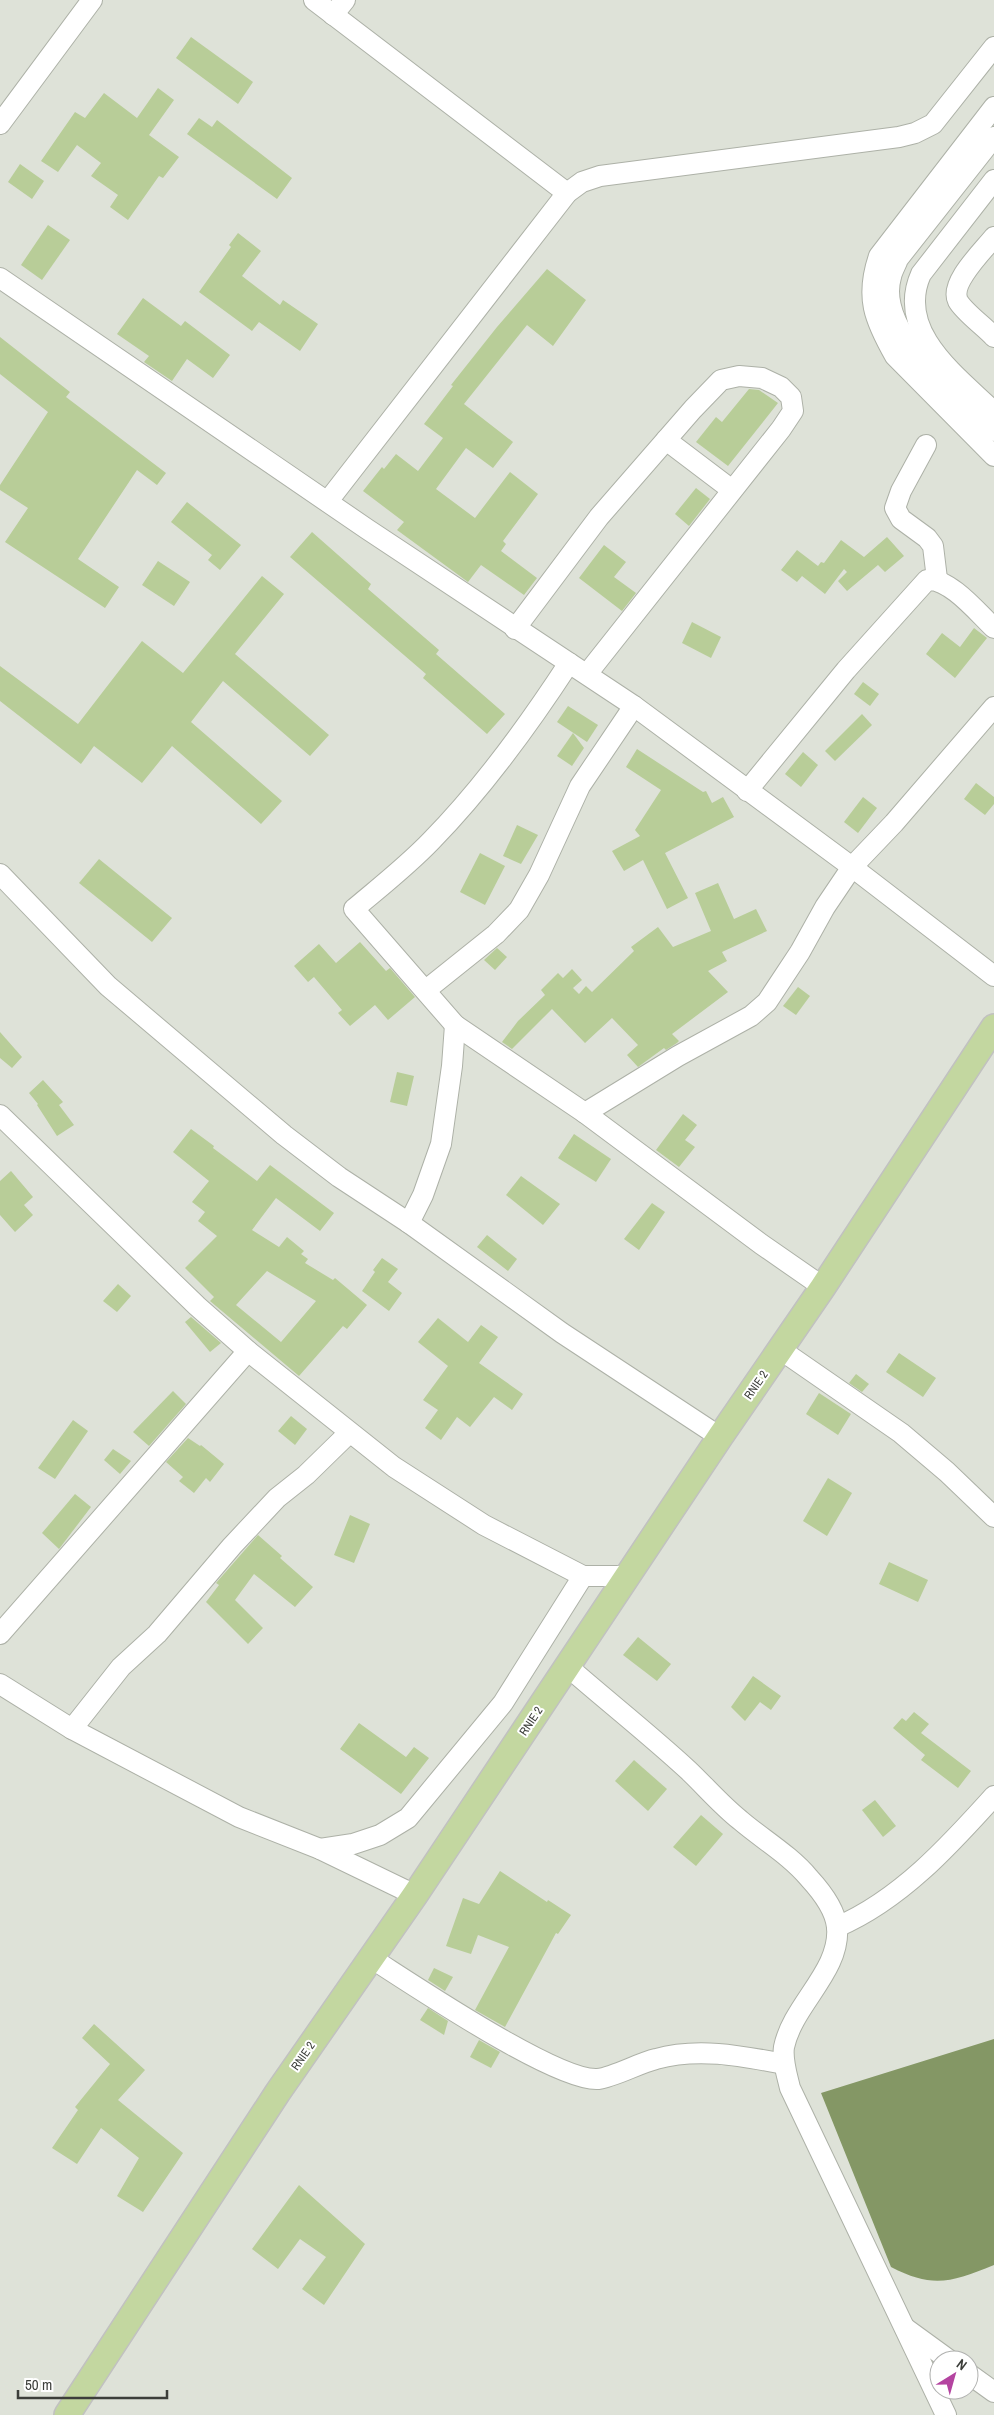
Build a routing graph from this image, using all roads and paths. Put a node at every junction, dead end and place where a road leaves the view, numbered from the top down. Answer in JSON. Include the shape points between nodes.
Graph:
{"nodes":[{"id":1,"x":92,"y":0,"type":"edge"},
{"id":2,"x":314,"y":0,"type":"edge"},
{"id":3,"x":339,"y":7,"type":"edge"},
{"id":4,"x":994,"y":47,"type":"edge"},
{"id":5,"x":994,"y":106,"type":"edge"},
{"id":6,"x":0,"y":124,"type":"edge"},
{"id":7,"x":994,"y":137,"type":"edge"},
{"id":8,"x":968,"y":155,"type":"junction"},
{"id":9,"x":994,"y":180,"type":"edge"},
{"id":10,"x":567,"y":194,"type":"junction"},
{"id":11,"x":994,"y":236,"type":"edge"},
{"id":12,"x":0,"y":278,"type":"edge"},
{"id":13,"x":994,"y":337,"type":"edge"},
{"id":14,"x":994,"y":412,"type":"edge"},
{"id":15,"x":994,"y":432,"type":"edge"},
{"id":16,"x":666,"y":440,"type":"junction"},
{"id":17,"x":926,"y":445,"type":"dead end"},
{"id":18,"x":994,"y":456,"type":"edge"},
{"id":19,"x":732,"y":490,"type":"junction"},
{"id":20,"x":328,"y":501,"type":"junction"},
{"id":21,"x":937,"y":579,"type":"junction"},
{"id":22,"x":994,"y":628,"type":"edge"},
{"id":23,"x":516,"y":629,"type":"junction"},
{"id":24,"x":569,"y":663,"type":"junction"},
{"id":25,"x":587,"y":674,"type":"junction"},
{"id":26,"x":634,"y":706,"type":"junction"},
{"id":27,"x":994,"y":708,"type":"edge"},
{"id":28,"x":747,"y":791,"type":"junction"},
{"id":29,"x":852,"y":867,"type":"junction"},
{"id":30,"x":0,"y":874,"type":"edge"},
{"id":31,"x":994,"y":976,"type":"edge"},
{"id":32,"x":426,"y":990,"type":"junction"},
{"id":33,"x":455,"y":1025,"type":"junction"},
{"id":34,"x":994,"y":1027,"type":"edge"},
{"id":35,"x":586,"y":1114,"type":"junction"},
{"id":36,"x":0,"y":1115,"type":"edge"},
{"id":37,"x":408,"y":1222,"type":"junction"},
{"id":38,"x":824,"y":1287,"type":"junction"},
{"id":39,"x":781,"y":1350,"type":"junction"},
{"id":40,"x":248,"y":1351,"type":"junction"},
{"id":41,"x":349,"y":1433,"type":"junction"},
{"id":42,"x":720,"y":1437,"type":"junction"},
{"id":43,"x":994,"y":1517,"type":"edge"},
{"id":44,"x":583,"y":1576,"type":"junction"},
{"id":45,"x":630,"y":1576,"type":"junction"},
{"id":46,"x":0,"y":1634,"type":"edge"},
{"id":47,"x":567,"y":1666,"type":"junction"},
{"id":48,"x":0,"y":1684,"type":"edge"},
{"id":49,"x":72,"y":1729,"type":"junction"},
{"id":50,"x":994,"y":1796,"type":"edge"},
{"id":51,"x":320,"y":1849,"type":"junction"},
{"id":52,"x":416,"y":1895,"type":"junction"},
{"id":53,"x":837,"y":1927,"type":"junction"},
{"id":54,"x":371,"y":1958,"type":"junction"},
{"id":55,"x":784,"y":2064,"type":"junction"},
{"id":56,"x":903,"y":2327,"type":"junction"},
{"id":57,"x":935,"y":2350,"type":"edge"},
{"id":58,"x":979,"y":2381,"type":"edge"},
{"id":59,"x":994,"y":2392,"type":"edge"},
{"id":60,"x":66,"y":2415,"type":"edge"},
{"id":61,"x":946,"y":2415,"type":"edge"}],
"edges":[{"from":1,"to":6,"type":"street"},
{"from":2,"to":3,"type":"street"},
{"from":3,"to":10,"type":"street"},
{"from":4,"to":10,"type":"street","via":[[933,124],[915,133],[600,176],[582,182]]},
{"from":5,"to":8,"type":"street"},
{"from":7,"to":8,"type":"street"},
{"from":8,"to":15,"type":"street","via":[[898,259],[890,278],[890,296],[895,320],[905,341]]},
{"from":8,"to":18,"type":"street","via":[[879,256],[872,278],[872,303],[884,338],[896,356]]},
{"from":9,"to":14,"type":"street","via":[[921,274],[914,289],[914,308],[921,332],[930,347]]},
{"from":10,"to":20,"type":"street"},
{"from":11,"to":13,"type":"street","via":[[959,281],[956,291],[958,302]]},
{"from":12,"to":20,"type":"street"},
{"from":16,"to":19,"type":"street"},
{"from":16,"to":19,"type":"street","via":[[721,380],[739,376],[762,378],[781,387],[791,397],[792,411]]},
{"from":16,"to":23,"type":"street","via":[[599,518]]},
{"from":17,"to":21,"type":"street","via":[[900,491],[895,508],[901,519],[928,538],[933,546]]},
{"from":19,"to":25,"type":"street"},
{"from":20,"to":23,"type":"street"},
{"from":21,"to":22,"type":"street","via":[[949,586]]},
{"from":21,"to":28,"type":"street","via":[[927,580],[918,588]]},
{"from":23,"to":24,"type":"street"},
{"from":24,"to":25,"type":"street"},
{"from":24,"to":32,"type":"street","via":[[534,718],[489,777],[430,842],[354,910]]},
{"from":25,"to":26,"type":"street"},
{"from":26,"to":28,"type":"street"},
{"from":26,"to":32,"type":"street","via":[[580,786],[539,875],[518,910],[496,934]]},
{"from":27,"to":29,"type":"street"},
{"from":28,"to":29,"type":"street"},
{"from":29,"to":31,"type":"street"},
{"from":29,"to":35,"type":"street","via":[[767,1002],[751,1016],[678,1056]]},
{"from":30,"to":37,"type":"street","via":[[108,986],[169,1040],[284,1135]]},
{"from":32,"to":33,"type":"street"},
{"from":33,"to":35,"type":"street"},
{"from":33,"to":37,"type":"street","via":[[441,1144],[423,1195]]},
{"from":34,"to":38,"type":"main road","name":"RNIE 2","number":"RNIE 2"},
{"from":35,"to":38,"type":"street"},
{"from":36,"to":40,"type":"street","via":[[197,1306]]},
{"from":37,"to":42,"type":"street","via":[[562,1333]]},
{"from":38,"to":39,"type":"main road","name":"RNIE 2","number":"RNIE 2"},
{"from":39,"to":42,"type":"main road","name":"RNIE 2","number":"RNIE 2"},
{"from":39,"to":43,"type":"street","via":[[901,1434]]},
{"from":40,"to":41,"type":"street"},
{"from":40,"to":46,"type":"street"},
{"from":41,"to":44,"type":"street","via":[[394,1467],[484,1525]]},
{"from":41,"to":49,"type":"street","via":[[277,1498],[232,1546],[157,1634],[120,1667]]},
{"from":42,"to":45,"type":"main road","name":"RNIE 2","number":"RNIE 2"},
{"from":44,"to":45,"type":"street"},
{"from":44,"to":51,"type":"street","via":[[503,1704],[408,1818],[380,1835],[353,1844]]},
{"from":45,"to":47,"type":"main road","name":"RNIE 2","number":"RNIE 2"},
{"from":47,"to":52,"type":"main road","name":"RNIE 2","number":"RNIE 2"},
{"from":47,"to":53,"type":"street","via":[[687,1770],[738,1819],[809,1877],[828,1902]]},
{"from":48,"to":49,"type":"street"},
{"from":49,"to":51,"type":"street","via":[[239,1817]]},
{"from":50,"to":53,"type":"street","via":[[954,1839],[892,1895],[862,1916]]},
{"from":51,"to":52,"type":"street"},
{"from":52,"to":54,"type":"main road","name":"RNIE 2","number":"RNIE 2"},
{"from":53,"to":55,"type":"street","via":[[828,1966],[796,2015],[784,2048]]},
{"from":54,"to":55,"type":"street","via":[[494,2033],[573,2075],[598,2079],[657,2058],[694,2052]]},
{"from":54,"to":60,"type":"main road","name":"RNIE 2","number":"RNIE 2","via":[[278,2092]]},
{"from":55,"to":56,"type":"street","via":[[790,2088]]},
{"from":56,"to":57,"type":"street"},
{"from":56,"to":61,"type":"street"},
{"from":58,"to":59,"type":"street"}]}
